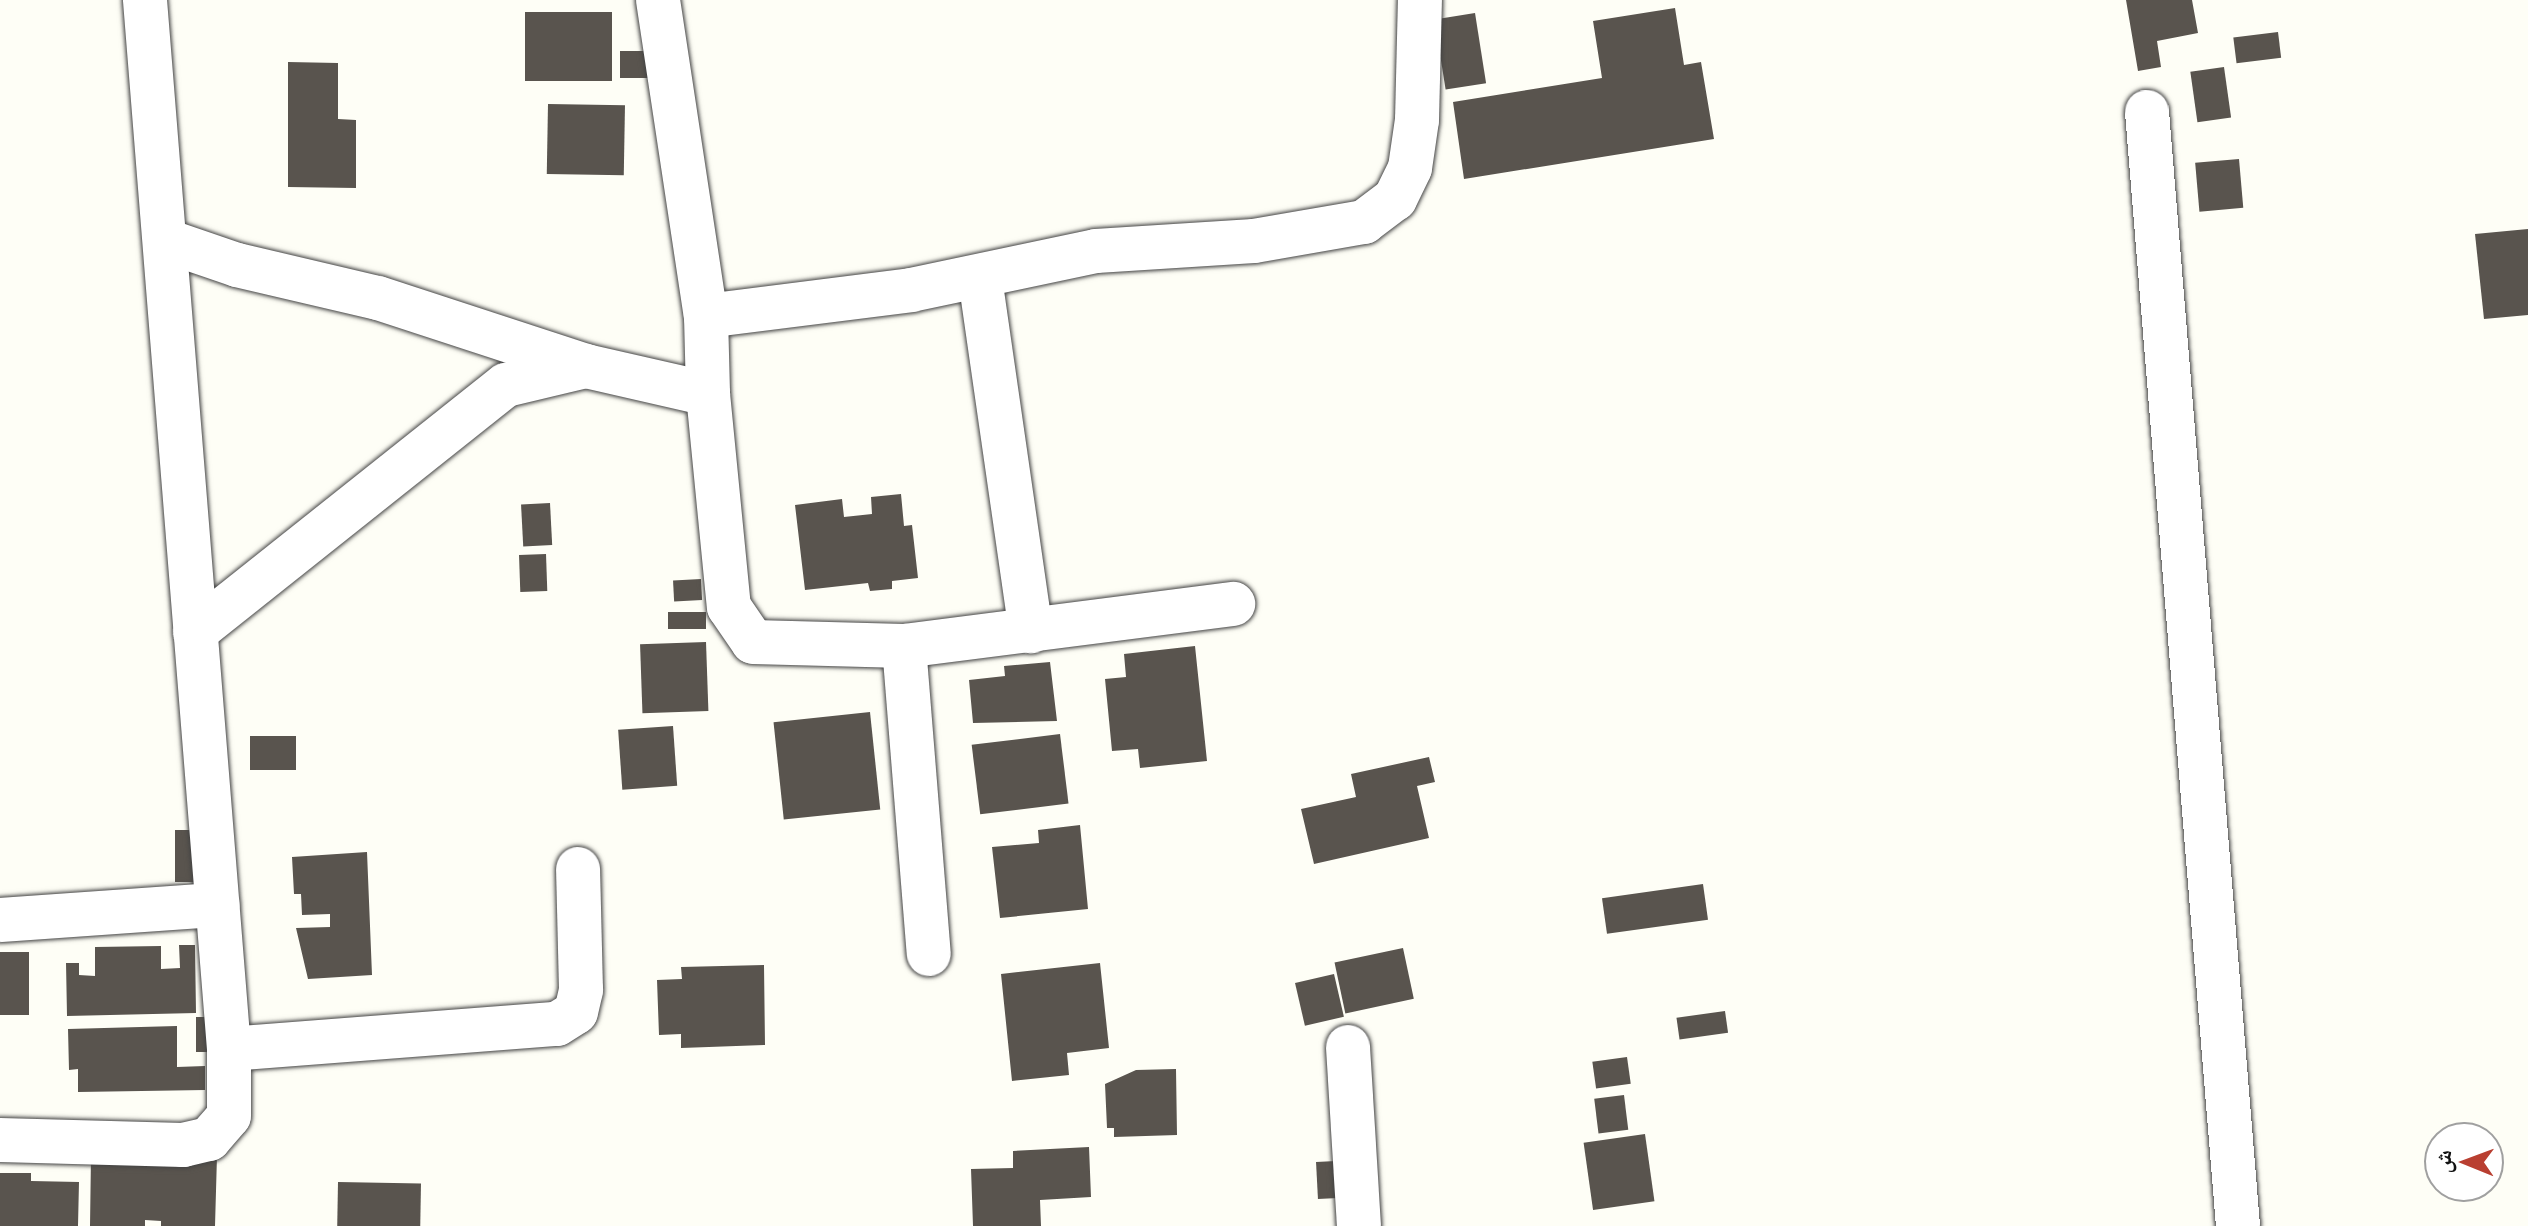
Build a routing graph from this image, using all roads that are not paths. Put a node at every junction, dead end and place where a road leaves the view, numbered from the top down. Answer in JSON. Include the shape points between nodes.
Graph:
{"nodes":[{"id":1,"x":145,"y":0,"type":"edge"},
{"id":2,"x":658,"y":0,"type":"edge"},
{"id":3,"x":1420,"y":0,"type":"edge"},
{"id":4,"x":2147,"y":112,"type":"dead end"},
{"id":5,"x":167,"y":241,"type":"junction"},
{"id":6,"x":980,"y":278,"type":"junction"},
{"id":7,"x":706,"y":316,"type":"junction"},
{"id":8,"x":586,"y":366,"type":"junction"},
{"id":9,"x":708,"y":394,"type":"junction"},
{"id":10,"x":1233,"y":604,"type":"dead end"},
{"id":11,"x":1031,"y":631,"type":"junction"},
{"id":12,"x":195,"y":632,"type":"junction"},
{"id":13,"x":904,"y":646,"type":"junction"},
{"id":14,"x":578,"y":869,"type":"dead end"},
{"id":15,"x":217,"y":905,"type":"junction"},
{"id":16,"x":0,"y":920,"type":"edge"},
{"id":17,"x":929,"y":954,"type":"dead end"},
{"id":18,"x":1348,"y":1047,"type":"dead end"},
{"id":19,"x":229,"y":1049,"type":"junction"},
{"id":20,"x":0,"y":1140,"type":"edge"},
{"id":21,"x":1359,"y":1226,"type":"edge"},
{"id":22,"x":2238,"y":1226,"type":"edge"}],
"edges":[{"from":1,"to":5,"type":"street"},
{"from":2,"to":7,"type":"street"},
{"from":3,"to":6,"type":"street","via":[[1417,120],[1410,168],[1395,199],[1364,222],[1254,241],[1096,251]]},
{"from":4,"to":22,"type":"street"},
{"from":5,"to":8,"type":"street","via":[[237,265],[378,298]]},
{"from":5,"to":12,"type":"street"},
{"from":6,"to":7,"type":"street","via":[[818,305]]},
{"from":6,"to":11,"type":"street"},
{"from":7,"to":9,"type":"street"},
{"from":8,"to":9,"type":"street"},
{"from":8,"to":12,"type":"street","via":[[506,385]]},
{"from":9,"to":13,"type":"street","via":[[729,607],[753,642]]},
{"from":10,"to":11,"type":"street"},
{"from":11,"to":13,"type":"street"},
{"from":12,"to":15,"type":"street"},
{"from":13,"to":17,"type":"street"},
{"from":14,"to":19,"type":"street","via":[[581,990],[576,1012],[557,1024]]},
{"from":15,"to":16,"type":"street"},
{"from":15,"to":19,"type":"street"},
{"from":18,"to":21,"type":"street"},
{"from":19,"to":20,"type":"street","via":[[229,1116],[209,1139],[183,1145]]}]}
